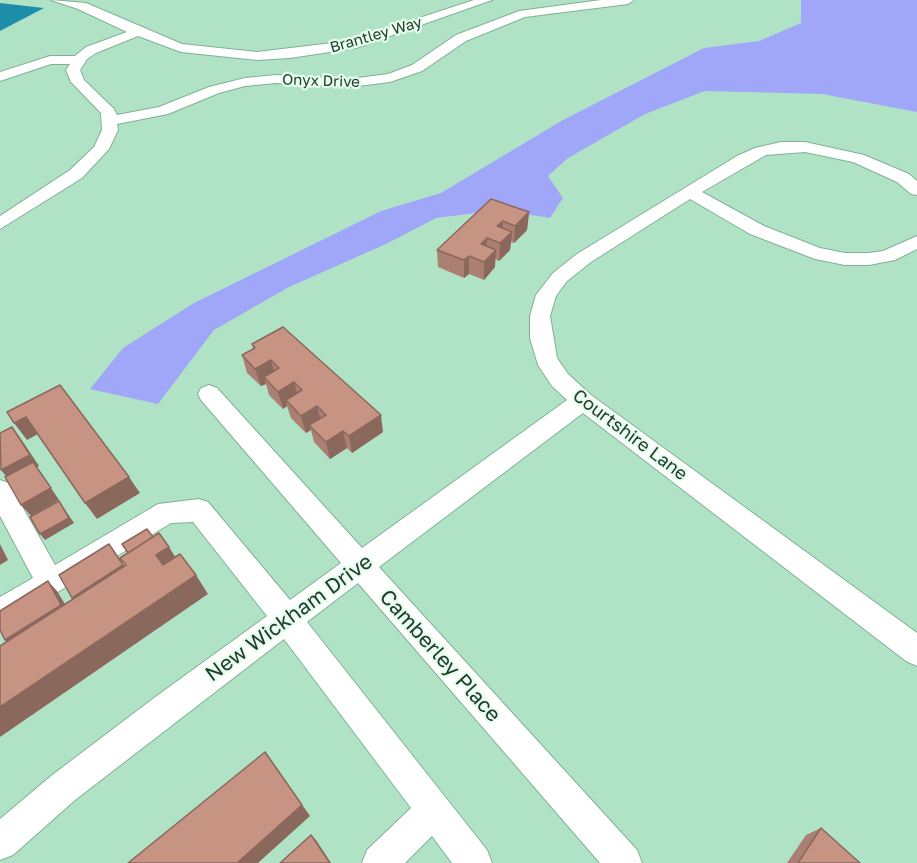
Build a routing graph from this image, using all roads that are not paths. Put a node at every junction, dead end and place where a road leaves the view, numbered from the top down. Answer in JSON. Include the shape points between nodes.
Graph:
{"nodes":[{"id":1,"x":486,"y":0,"type":"edge"},
{"id":2,"x":628,"y":0,"type":"edge"},
{"id":3,"x":67,"y":1,"type":"edge"},
{"id":4,"x":138,"y":32,"type":"junction"},
{"id":5,"x":79,"y":60,"type":"junction"},
{"id":6,"x":0,"y":77,"type":"edge"},
{"id":7,"x":111,"y":121,"type":"junction"},
{"id":8,"x":917,"y":190,"type":"edge"},
{"id":9,"x":690,"y":192,"type":"junction"},
{"id":10,"x":0,"y":224,"type":"edge"},
{"id":11,"x":917,"y":242,"type":"edge"},
{"id":12,"x":209,"y":394,"type":"dead end"},
{"id":13,"x":584,"y":401,"type":"junction"},
{"id":14,"x":0,"y":491,"type":"edge"},
{"id":15,"x":360,"y":566,"type":"junction"},
{"id":16,"x":50,"y":583,"type":"junction"},
{"id":17,"x":0,"y":613,"type":"edge"},
{"id":18,"x":287,"y":619,"type":"junction"},
{"id":19,"x":917,"y":651,"type":"edge"},
{"id":20,"x":433,"y":810,"type":"junction"},
{"id":21,"x":0,"y":842,"type":"edge"},
{"id":22,"x":380,"y":863,"type":"edge"},
{"id":23,"x":474,"y":863,"type":"edge"},
{"id":24,"x":624,"y":863,"type":"edge"}],
"edges":[{"from":1,"to":4,"type":"street","name":"Brantley Way","via":[[351,45],[290,54],[205,52],[161,42]]},
{"from":2,"to":7,"type":"street","name":"Onyx Drive","via":[[523,14],[461,38],[417,68],[390,78],[350,83],[291,79],[244,82],[163,111]]},
{"from":3,"to":4,"type":"street","name":"Brantley Way"},
{"from":4,"to":5,"type":"street","via":[[91,50]]},
{"from":5,"to":6,"type":"street","via":[[50,60]]},
{"from":5,"to":7,"type":"street","via":[[74,75],[103,104]]},
{"from":7,"to":10,"type":"street","via":[[107,139],[76,174]]},
{"from":8,"to":9,"type":"street","name":"Courtshire Lane","via":[[903,178],[858,158],[814,148],[781,147],[743,159]]},
{"from":9,"to":11,"type":"street","via":[[757,230],[815,254],[869,259],[888,256]]},
{"from":9,"to":13,"type":"street","name":"Courtshire Lane","via":[[584,258],[560,277],[546,295],[540,316],[546,359],[560,380]]},
{"from":12,"to":15,"type":"street","name":"Camberley Place"},
{"from":13,"to":15,"type":"street","name":"New Wickham Drive"},
{"from":13,"to":19,"type":"street","name":"Courtshire Lane"},
{"from":14,"to":16,"type":"street"},
{"from":15,"to":18,"type":"street","name":"New Wickham Drive"},
{"from":15,"to":24,"type":"street","name":"Camberley Place"},
{"from":16,"to":17,"type":"street"},
{"from":16,"to":18,"type":"street","via":[[167,512],[199,510]]},
{"from":18,"to":20,"type":"street"},
{"from":18,"to":21,"type":"street","name":"New Wickham Drive","via":[[63,788]]},
{"from":20,"to":22,"type":"street"},
{"from":20,"to":23,"type":"street"}]}
